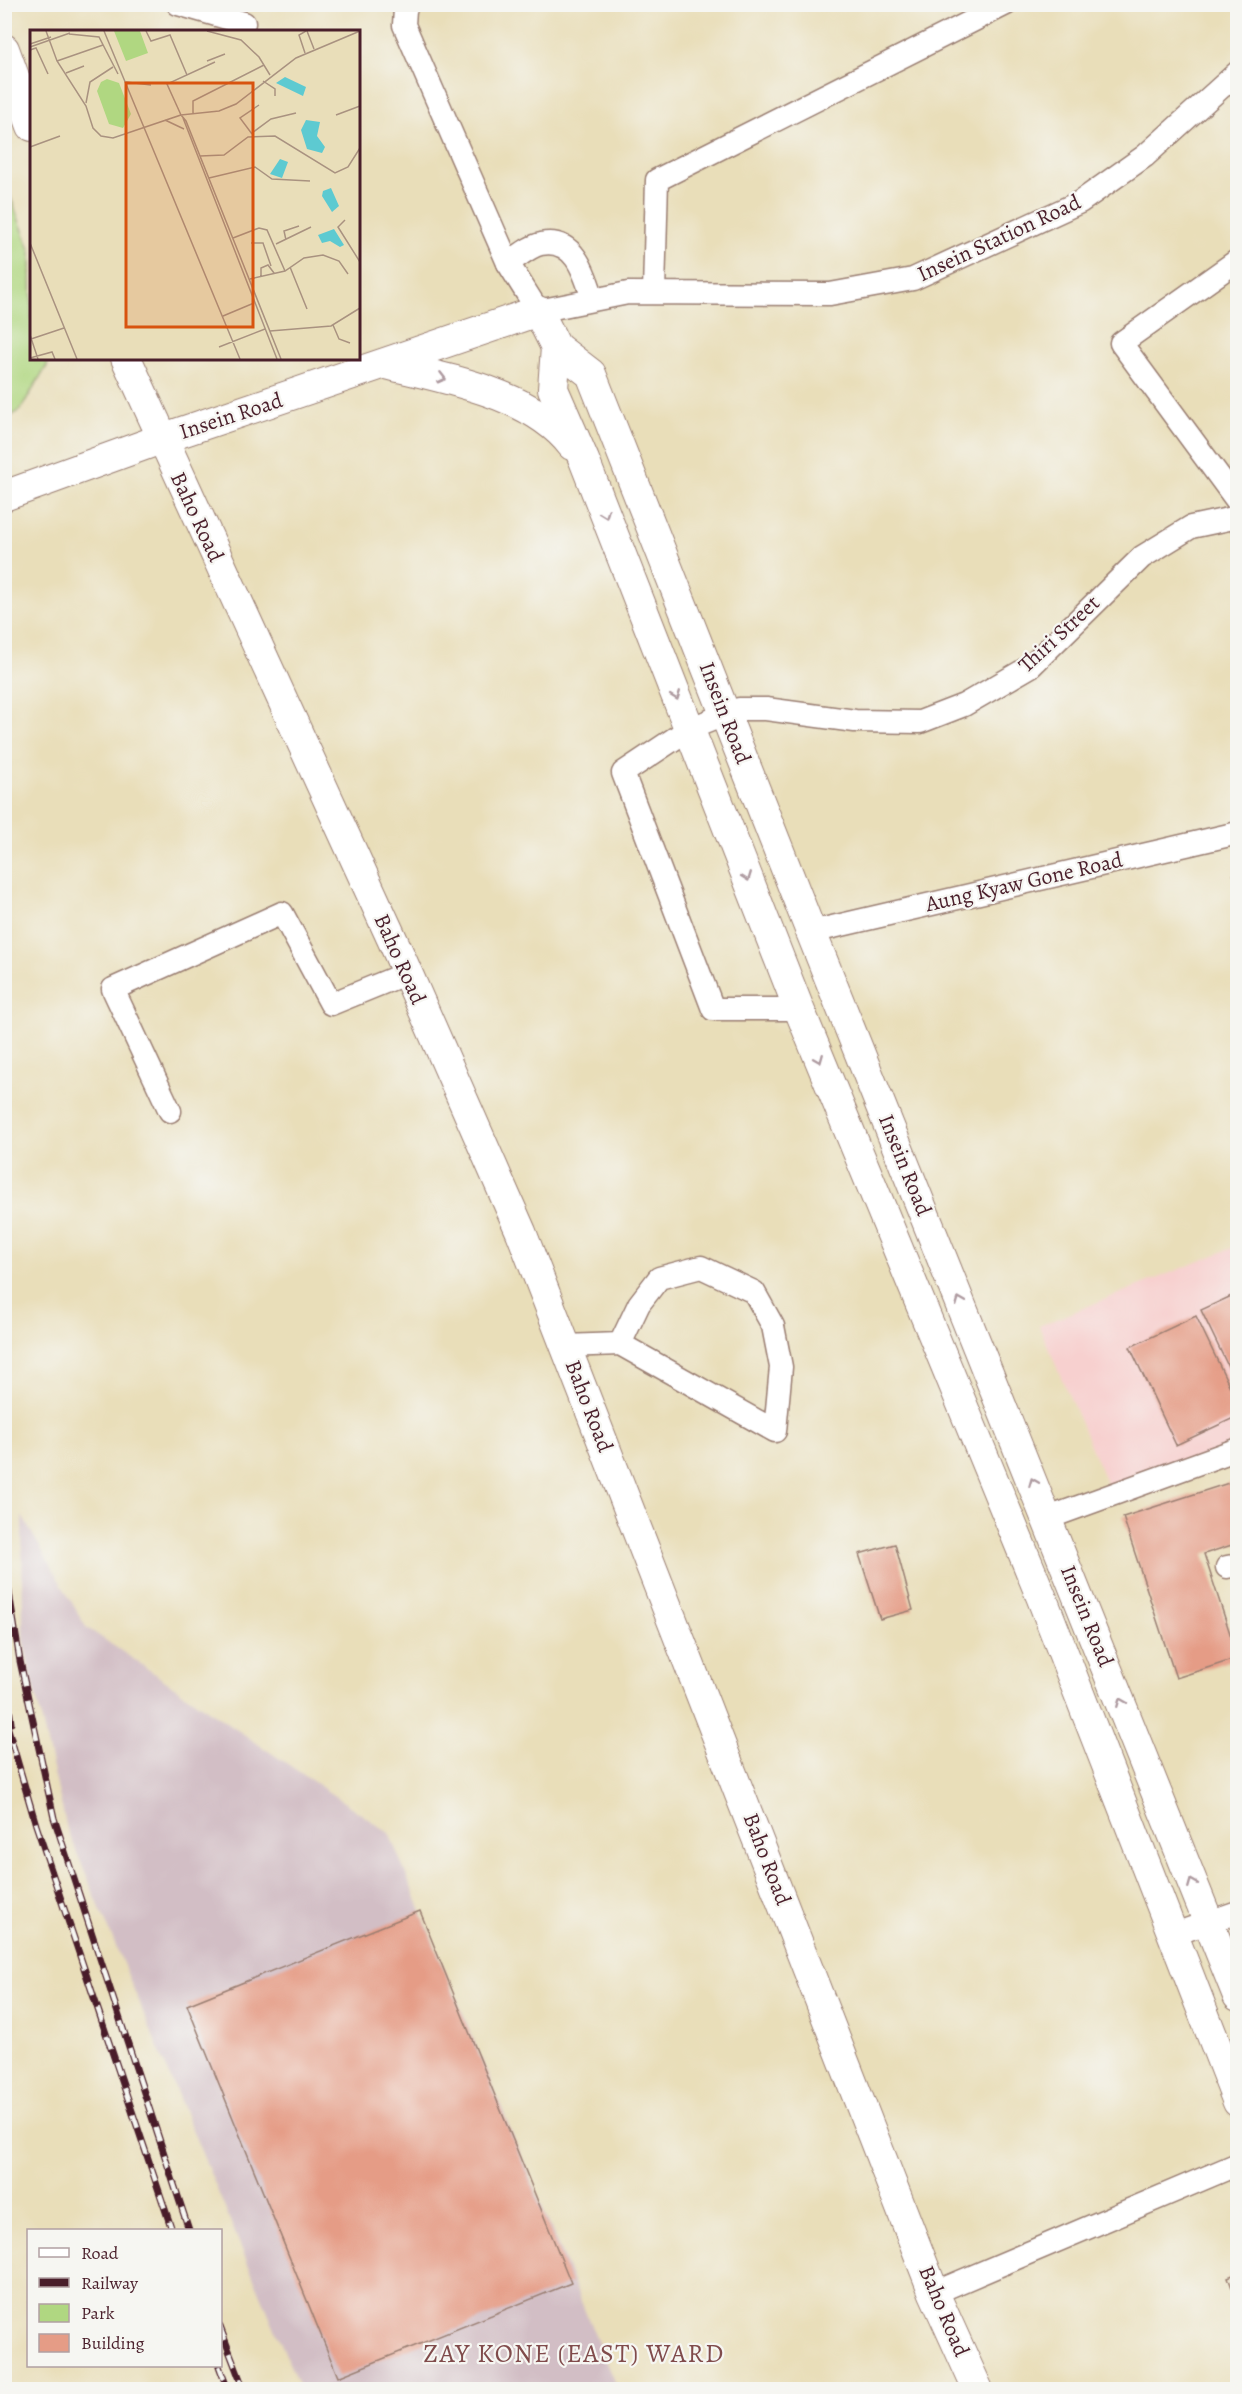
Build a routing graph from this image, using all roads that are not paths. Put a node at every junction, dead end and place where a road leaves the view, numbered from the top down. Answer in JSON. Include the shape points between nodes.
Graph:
{"nodes":[{"id":1,"x":178,"y":4,"type":"edge"},
{"id":2,"x":408,"y":4,"type":"edge"},
{"id":3,"x":1006,"y":4,"type":"edge"},
{"id":4,"x":244,"y":23,"type":"dead end"},
{"id":5,"x":5,"y":53,"type":"edge"},
{"id":6,"x":1238,"y":72,"type":"edge"},
{"id":7,"x":30,"y":121,"type":"edge"},
{"id":8,"x":1238,"y":260,"type":"edge"},
{"id":9,"x":508,"y":263,"type":"junction"},
{"id":10,"x":654,"y":292,"type":"junction"},
{"id":11,"x":593,"y":299,"type":"junction"},
{"id":12,"x":538,"y":311,"type":"junction"},
{"id":13,"x":556,"y":347,"type":"junction"},
{"id":14,"x":127,"y":360,"type":"edge"},
{"id":15,"x":386,"y":364,"type":"junction"},
{"id":16,"x":161,"y":440,"type":"junction"},
{"id":17,"x":584,"y":460,"type":"junction"},
{"id":18,"x":1235,"y":493,"type":"edge"},
{"id":19,"x":4,"y":496,"type":"edge"},
{"id":20,"x":1238,"y":517,"type":"edge"},
{"id":21,"x":726,"y":716,"type":"junction"},
{"id":22,"x":689,"y":729,"type":"junction"},
{"id":23,"x":1238,"y":833,"type":"edge"},
{"id":24,"x":811,"y":932,"type":"junction"},
{"id":25,"x":407,"y":973,"type":"junction"},
{"id":26,"x":799,"y":1009,"type":"junction"},
{"id":27,"x":170,"y":1111,"type":"dead end"},
{"id":28,"x":891,"y":1130,"type":"junction"},
{"id":29,"x":855,"y":1146,"type":"junction"},
{"id":30,"x":620,"y":1344,"type":"junction"},
{"id":31,"x":565,"y":1346,"type":"junction"},
{"id":32,"x":993,"y":1382,"type":"junction"},
{"id":33,"x":958,"y":1395,"type":"junction"},
{"id":34,"x":1238,"y":1449,"type":"edge"},
{"id":35,"x":1048,"y":1518,"type":"junction"},
{"id":36,"x":1074,"y":1584,"type":"junction"},
{"id":37,"x":1041,"y":1596,"type":"junction"},
{"id":38,"x":1238,"y":1912,"type":"edge"},
{"id":39,"x":1207,"y":1921,"type":"junction"},
{"id":40,"x":1172,"y":1935,"type":"junction"},
{"id":41,"x":1238,"y":1996,"type":"edge"},
{"id":42,"x":1238,"y":2102,"type":"edge"},
{"id":43,"x":1238,"y":2164,"type":"edge"},
{"id":44,"x":934,"y":2293,"type":"junction"},
{"id":45,"x":978,"y":2390,"type":"edge"}],
"edges":[{"from":1,"to":4,"type":"street"},
{"from":2,"to":9,"type":"street","via":[[404,25]]},
{"from":3,"to":10,"type":"street","via":[[657,180]]},
{"from":5,"to":7,"type":"main road"},
{"from":6,"to":10,"type":"street","name":"Insein Station Road","via":[[1145,156],[1080,202],[913,279],[830,294]]},
{"from":8,"to":18,"type":"street","via":[[1121,343]]},
{"from":9,"to":11,"type":"street","via":[[540,244],[559,244],[576,257]]},
{"from":9,"to":12,"type":"street"},
{"from":10,"to":11,"type":"street","name":"Insein Station Road"},
{"from":11,"to":12,"type":"street","name":"Insein Station Road"},
{"from":12,"to":13,"type":"main road","name":"Insein Road"},
{"from":12,"to":15,"type":"main road","name":"Insein Road"},
{"from":13,"to":17,"type":"main road","name":"Insein Road","via":[[553,389]]},
{"from":13,"to":21,"type":"main road","name":"Insein Road","via":[[591,374]]},
{"from":14,"to":16,"type":"main road","name":"Insein Road"},
{"from":15,"to":16,"type":"main road","name":"Insein Road"},
{"from":15,"to":17,"type":"main road","name":"Insein Road","one_way":true,"via":[[464,384],[527,407],[561,431]]},
{"from":16,"to":19,"type":"main road"},
{"from":16,"to":25,"type":"main road","name":"Baho Road"},
{"from":17,"to":22,"type":"main road","name":"Insein Road","one_way":true},
{"from":20,"to":21,"type":"street","name":"Thiri Street","via":[[1191,527],[1142,557],[1031,666],[964,705],[920,722],[855,721],[766,709],[739,710]]},
{"from":21,"to":22,"type":"street","name":"Thiri Street"},
{"from":21,"to":24,"type":"main road","name":"Insein Road"},
{"from":22,"to":26,"type":"main road","name":"Insein Road","one_way":true},
{"from":22,"to":26,"type":"street","name":"Thiri Street","via":[[623,773],[713,1009]]},
{"from":23,"to":24,"type":"street","name":"Aung Kyaw Gone Road"},
{"from":24,"to":28,"type":"main road","name":"Insein Road"},
{"from":25,"to":27,"type":"street","via":[[331,1004],[282,913],[113,989]]},
{"from":25,"to":31,"type":"main road","name":"Baho Road","via":[[520,1232]]},
{"from":26,"to":29,"type":"main road","name":"Insein Road","one_way":true},
{"from":28,"to":29,"type":"main road"},
{"from":32,"to":28,"type":"main road","name":"Insein Road","one_way":true},
{"from":29,"to":33,"type":"main road","name":"Insein Road"},
{"from":30,"to":30,"type":"street","via":[[639,1304],[659,1278],[701,1267],[754,1292],[772,1326],[781,1367],[775,1431]]},
{"from":30,"to":31,"type":"street"},
{"from":31,"to":44,"type":"main road","name":"Baho Road"},
{"from":32,"to":33,"type":"main road"},
{"from":35,"to":32,"type":"main road","name":"Insein Road","one_way":true},
{"from":33,"to":37,"type":"main road","name":"Insein Road"},
{"from":34,"to":35,"type":"street"},
{"from":35,"to":36,"type":"main road","name":"Insein Road"},
{"from":36,"to":37,"type":"main road"},
{"from":39,"to":36,"type":"main road","name":"Insein Road","one_way":true},
{"from":37,"to":40,"type":"main road","name":"Insein Road"},
{"from":38,"to":39,"type":"street"},
{"from":39,"to":40,"type":"street"},
{"from":39,"to":41,"type":"main road","name":"Insein Road"},
{"from":40,"to":42,"type":"main road","name":"Insein Road"},
{"from":43,"to":44,"type":"street"},
{"from":44,"to":45,"type":"main road","name":"Baho Road"}]}
